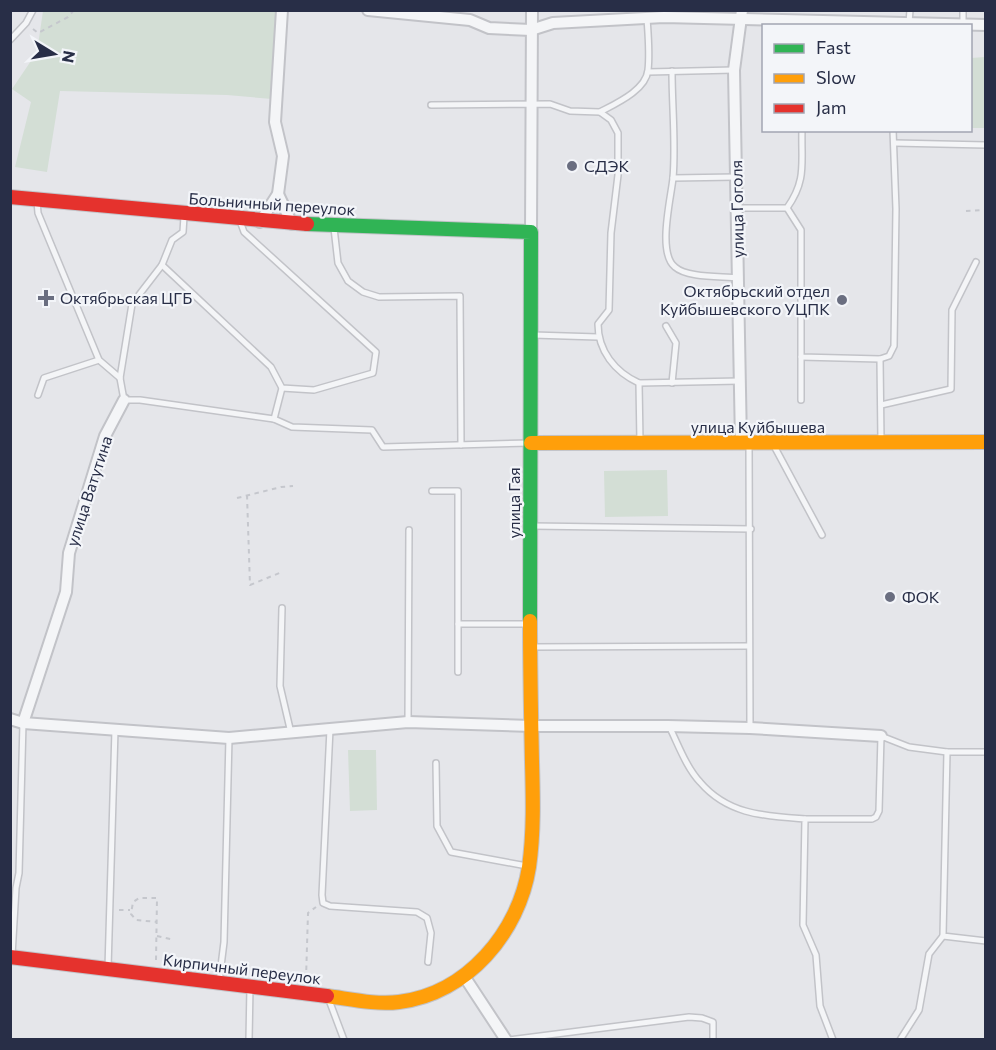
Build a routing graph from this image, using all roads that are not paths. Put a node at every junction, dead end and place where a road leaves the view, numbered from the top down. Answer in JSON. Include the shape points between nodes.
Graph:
{"nodes":[{"id":1,"x":33,"y":10,"type":"edge"},
{"id":2,"x":282,"y":10,"type":"edge"},
{"id":3,"x":368,"y":10,"type":"edge"},
{"id":4,"x":532,"y":10,"type":"edge"},
{"id":5,"x":910,"y":10,"type":"edge"},
{"id":6,"x":665,"y":14,"type":"edge"},
{"id":7,"x":742,"y":15,"type":"edge"},
{"id":8,"x":647,"y":18,"type":"junction"},
{"id":9,"x":909,"y":23,"type":"junction"},
{"id":10,"x":889,"y":24,"type":"edge"},
{"id":11,"x":936,"y":24,"type":"edge"},
{"id":12,"x":531,"y":30,"type":"junction"},
{"id":13,"x":10,"y":40,"type":"edge"},
{"id":14,"x":734,"y":70,"type":"junction"},
{"id":15,"x":672,"y":71,"type":"junction"},
{"id":16,"x":648,"y":72,"type":"junction"},
{"id":17,"x":531,"y":103,"type":"junction"},
{"id":18,"x":431,"y":105,"type":"dead end"},
{"id":19,"x":600,"y":112,"type":"junction"},
{"id":20,"x":802,"y":132,"type":"edge"},
{"id":21,"x":893,"y":132,"type":"edge"},
{"id":22,"x":894,"y":143,"type":"junction"},
{"id":23,"x":986,"y":145,"type":"edge"},
{"id":24,"x":673,"y":177,"type":"junction"},
{"id":25,"x":736,"y":177,"type":"junction"},
{"id":26,"x":278,"y":194,"type":"junction"},
{"id":27,"x":10,"y":197,"type":"edge"},
{"id":28,"x":37,"y":200,"type":"junction"},
{"id":29,"x":737,"y":208,"type":"junction"},
{"id":30,"x":786,"y":208,"type":"junction"},
{"id":31,"x":185,"y":214,"type":"junction"},
{"id":32,"x":239,"y":220,"type":"junction"},
{"id":33,"x":260,"y":222,"type":"junction"},
{"id":34,"x":292,"y":224,"type":"junction"},
{"id":35,"x":334,"y":226,"type":"junction"},
{"id":36,"x":531,"y":232,"type":"junction"},
{"id":37,"x":976,"y":262,"type":"dead end"},
{"id":38,"x":162,"y":265,"type":"junction"},
{"id":39,"x":738,"y":278,"type":"junction"},
{"id":40,"x":666,"y":326,"type":"dead end"},
{"id":41,"x":531,"y":335,"type":"junction"},
{"id":42,"x":598,"y":337,"type":"junction"},
{"id":43,"x":801,"y":357,"type":"junction"},
{"id":44,"x":880,"y":359,"type":"junction"},
{"id":45,"x":99,"y":360,"type":"junction"},
{"id":46,"x":120,"y":378,"type":"junction"},
{"id":47,"x":740,"y":381,"type":"junction"},
{"id":48,"x":672,"y":382,"type":"junction"},
{"id":49,"x":639,"y":383,"type":"junction"},
{"id":50,"x":282,"y":388,"type":"junction"},
{"id":51,"x":38,"y":395,"type":"dead end"},
{"id":52,"x":124,"y":400,"type":"junction"},
{"id":53,"x":801,"y":400,"type":"dead end"},
{"id":54,"x":881,"y":405,"type":"junction"},
{"id":55,"x":274,"y":419,"type":"junction"},
{"id":56,"x":881,"y":442,"type":"junction"},
{"id":57,"x":986,"y":442,"type":"edge"},
{"id":58,"x":531,"y":443,"type":"junction"},
{"id":59,"x":745,"y":443,"type":"junction"},
{"id":60,"x":773,"y":443,"type":"junction"},
{"id":61,"x":640,"y":444,"type":"junction"},
{"id":62,"x":461,"y":445,"type":"junction"},
{"id":63,"x":432,"y":491,"type":"dead end"},
{"id":64,"x":531,"y":526,"type":"junction"},
{"id":65,"x":750,"y":529,"type":"junction"},
{"id":66,"x":409,"y":530,"type":"dead end"},
{"id":67,"x":822,"y":535,"type":"dead end"},
{"id":68,"x":282,"y":608,"type":"dead end"},
{"id":69,"x":458,"y":624,"type":"junction"},
{"id":70,"x":530,"y":624,"type":"junction"},
{"id":71,"x":749,"y":646,"type":"junction"},
{"id":72,"x":530,"y":647,"type":"junction"},
{"id":73,"x":458,"y":672,"type":"dead end"},
{"id":74,"x":10,"y":719,"type":"edge"},
{"id":75,"x":408,"y":722,"type":"junction"},
{"id":76,"x":22,"y":723,"type":"junction"},
{"id":77,"x":531,"y":726,"type":"junction"},
{"id":78,"x":669,"y":726,"type":"junction"},
{"id":79,"x":750,"y":728,"type":"junction"},
{"id":80,"x":330,"y":729,"type":"junction"},
{"id":81,"x":115,"y":730,"type":"junction"},
{"id":82,"x":291,"y":732,"type":"junction"},
{"id":83,"x":881,"y":736,"type":"junction"},
{"id":84,"x":229,"y":738,"type":"junction"},
{"id":85,"x":947,"y":752,"type":"junction"},
{"id":86,"x":986,"y":752,"type":"edge"},
{"id":87,"x":436,"y":763,"type":"dead end"},
{"id":88,"x":805,"y":819,"type":"junction"},
{"id":89,"x":528,"y":867,"type":"junction"},
{"id":90,"x":943,"y":936,"type":"junction"},
{"id":91,"x":986,"y":941,"type":"edge"},
{"id":92,"x":11,"y":957,"type":"edge"},
{"id":93,"x":428,"y":962,"type":"dead end"},
{"id":94,"x":108,"y":970,"type":"junction"},
{"id":95,"x":464,"y":976,"type":"junction"},
{"id":96,"x":219,"y":982,"type":"junction"},
{"id":97,"x":250,"y":986,"type":"junction"},
{"id":98,"x":327,"y":996,"type":"junction"},
{"id":99,"x":249,"y":1040,"type":"edge"},
{"id":100,"x":344,"y":1040,"type":"edge"},
{"id":101,"x":507,"y":1040,"type":"edge"},
{"id":102,"x":713,"y":1040,"type":"edge"},
{"id":103,"x":834,"y":1040,"type":"edge"},
{"id":104,"x":900,"y":1040,"type":"edge"}],
"edges":[{"from":1,"to":13,"type":"lane"},
{"from":2,"to":26,"type":"street","via":[[275,122],[283,156]]},
{"from":3,"to":12,"type":"street","via":[[470,20],[489,28]]},
{"from":4,"to":12,"type":"street","name":"улица Гая"},
{"from":5,"to":9,"type":"lane"},
{"from":6,"to":7,"type":"street"},
{"from":6,"to":8,"type":"street"},
{"from":7,"to":10,"type":"street"},
{"from":7,"to":14,"type":"street","name":"улица Гоголя"},
{"from":8,"to":12,"type":"street","via":[[553,23]]},
{"from":8,"to":16,"type":"lane"},
{"from":9,"to":10,"type":"street"},
{"from":9,"to":11,"type":"street"},
{"from":12,"to":17,"type":"street","name":"улица Гая"},
{"from":14,"to":15,"type":"lane"},
{"from":14,"to":25,"type":"street","name":"улица Гоголя"},
{"from":15,"to":16,"type":"lane"},
{"from":15,"to":24,"type":"lane"},
{"from":16,"to":19,"type":"lane","via":[[639,87]]},
{"from":17,"to":18,"type":"lane"},
{"from":17,"to":19,"type":"lane"},
{"from":17,"to":36,"type":"street","name":"улица Гая"},
{"from":19,"to":42,"type":"lane","via":[[611,120],[618,133],[618,175],[611,233],[609,310],[597,324]]},
{"from":20,"to":30,"type":"lane","via":[[801,182]]},
{"from":21,"to":22,"type":"lane"},
{"from":22,"to":23,"type":"lane"},
{"from":22,"to":44,"type":"lane","via":[[894,346],[889,357]]},
{"from":24,"to":25,"type":"lane"},
{"from":24,"to":39,"type":"lane","via":[[666,214],[668,259],[675,268],[692,274]]},
{"from":25,"to":29,"type":"street","name":"улица Гоголя"},
{"from":26,"to":33,"type":"street"},
{"from":26,"to":34,"type":"street"},
{"from":27,"to":28,"type":"main road","name":"Больничный переулок"},
{"from":28,"to":31,"type":"main road","name":"Больничный переулок"},
{"from":28,"to":45,"type":"lane","via":[[38,213]]},
{"from":29,"to":30,"type":"lane"},
{"from":29,"to":39,"type":"street","name":"улица Гоголя"},
{"from":30,"to":43,"type":"lane","via":[[801,230]]},
{"from":31,"to":32,"type":"main road","name":"Больничный переулок"},
{"from":31,"to":38,"type":"lane","via":[[183,232],[172,240]]},
{"from":32,"to":33,"type":"main road","name":"Больничный переулок"},
{"from":32,"to":50,"type":"lane","via":[[244,232],[376,352],[373,373],[314,390]]},
{"from":33,"to":34,"type":"main road","name":"Больничный переулок"},
{"from":34,"to":35,"type":"main road","name":"Больничный переулок"},
{"from":35,"to":36,"type":"main road","name":"Больничный переулок"},
{"from":35,"to":62,"type":"lane","via":[[338,263],[348,282],[363,292],[379,297],[460,296]]},
{"from":36,"to":41,"type":"main road","name":"улица Гая"},
{"from":37,"to":54,"type":"lane","via":[[952,310],[951,389]]},
{"from":38,"to":46,"type":"lane","via":[[132,304]]},
{"from":38,"to":50,"type":"lane","via":[[271,367]]},
{"from":39,"to":47,"type":"street","name":"улица Гоголя"},
{"from":40,"to":48,"type":"lane","via":[[676,342]]},
{"from":41,"to":42,"type":"lane"},
{"from":41,"to":58,"type":"main road","name":"улица Гая"},
{"from":42,"to":49,"type":"lane","via":[[609,361]]},
{"from":43,"to":44,"type":"lane"},
{"from":43,"to":53,"type":"lane"},
{"from":44,"to":54,"type":"lane"},
{"from":45,"to":46,"type":"lane"},
{"from":45,"to":51,"type":"lane","via":[[44,378]]},
{"from":46,"to":52,"type":"lane"},
{"from":47,"to":48,"type":"lane"},
{"from":47,"to":59,"type":"street","name":"улица Гоголя"},
{"from":48,"to":49,"type":"lane"},
{"from":49,"to":61,"type":"lane"},
{"from":50,"to":55,"type":"lane"},
{"from":52,"to":55,"type":"lane"},
{"from":52,"to":76,"type":"street","name":"улица Ватутина","via":[[105,436],[69,554],[66,592]]},
{"from":54,"to":56,"type":"lane"},
{"from":55,"to":62,"type":"lane","via":[[292,427],[372,430],[383,447]]},
{"from":56,"to":57,"type":"main road","name":"улица Куйбышева"},
{"from":56,"to":60,"type":"main road","name":"улица Куйбышева"},
{"from":58,"to":61,"type":"main road","name":"улица Куйбышева"},
{"from":58,"to":62,"type":"lane"},
{"from":58,"to":64,"type":"main road","name":"улица Гая"},
{"from":59,"to":60,"type":"main road","name":"улица Куйбышева"},
{"from":59,"to":61,"type":"main road","name":"улица Куйбышева"},
{"from":59,"to":65,"type":"lane"},
{"from":60,"to":67,"type":"lane"},
{"from":63,"to":69,"type":"lane","via":[[458,491]]},
{"from":64,"to":65,"type":"lane"},
{"from":64,"to":70,"type":"main road","name":"улица Гая"},
{"from":65,"to":71,"type":"lane"},
{"from":66,"to":75,"type":"lane"},
{"from":68,"to":82,"type":"lane","via":[[280,686]]},
{"from":69,"to":70,"type":"lane"},
{"from":69,"to":73,"type":"lane"},
{"from":70,"to":72,"type":"main road","name":"улица Гая"},
{"from":71,"to":72,"type":"lane"},
{"from":71,"to":79,"type":"lane"},
{"from":72,"to":77,"type":"main road","name":"улица Гая"},
{"from":74,"to":76,"type":"street"},
{"from":75,"to":77,"type":"street"},
{"from":75,"to":80,"type":"street"},
{"from":76,"to":81,"type":"street"},
{"from":76,"to":92,"type":"lane","via":[[19,873]]},
{"from":77,"to":78,"type":"street"},
{"from":77,"to":89,"type":"main road","name":"улица Гая","via":[[533,811]]},
{"from":78,"to":79,"type":"street"},
{"from":78,"to":88,"type":"lane","via":[[695,776],[721,802],[741,810]]},
{"from":79,"to":83,"type":"street"},
{"from":80,"to":82,"type":"street"},
{"from":80,"to":93,"type":"lane","via":[[323,903],[417,912],[427,918],[431,933]]},
{"from":81,"to":84,"type":"street"},
{"from":81,"to":94,"type":"lane"},
{"from":82,"to":84,"type":"street"},
{"from":83,"to":85,"type":"lane","via":[[909,747]]},
{"from":83,"to":88,"type":"lane","via":[[876,818]]},
{"from":84,"to":96,"type":"lane","via":[[224,942]]},
{"from":85,"to":86,"type":"lane"},
{"from":85,"to":90,"type":"lane"},
{"from":87,"to":89,"type":"lane","via":[[437,826],[451,852]]},
{"from":88,"to":103,"type":"lane","via":[[803,925],[816,955],[820,1006]]},
{"from":89,"to":95,"type":"main road","name":"улица Гая","via":[[521,898],[506,930]]},
{"from":90,"to":91,"type":"lane"},
{"from":90,"to":104,"type":"lane","via":[[928,954],[919,1010]]},
{"from":92,"to":94,"type":"main road","name":"Кирпичный переулок"},
{"from":94,"to":96,"type":"main road","name":"Кирпичный переулок"},
{"from":95,"to":98,"type":"main road","name":"Кирпичный переулок","via":[[435,993],[399,1002]]},
{"from":95,"to":101,"type":"street"},
{"from":96,"to":97,"type":"main road","name":"Кирпичный переулок"},
{"from":97,"to":98,"type":"main road","name":"Кирпичный переулок"},
{"from":97,"to":99,"type":"lane"},
{"from":98,"to":100,"type":"lane"},
{"from":101,"to":102,"type":"lane","via":[[689,1017],[713,1022]]}]}
